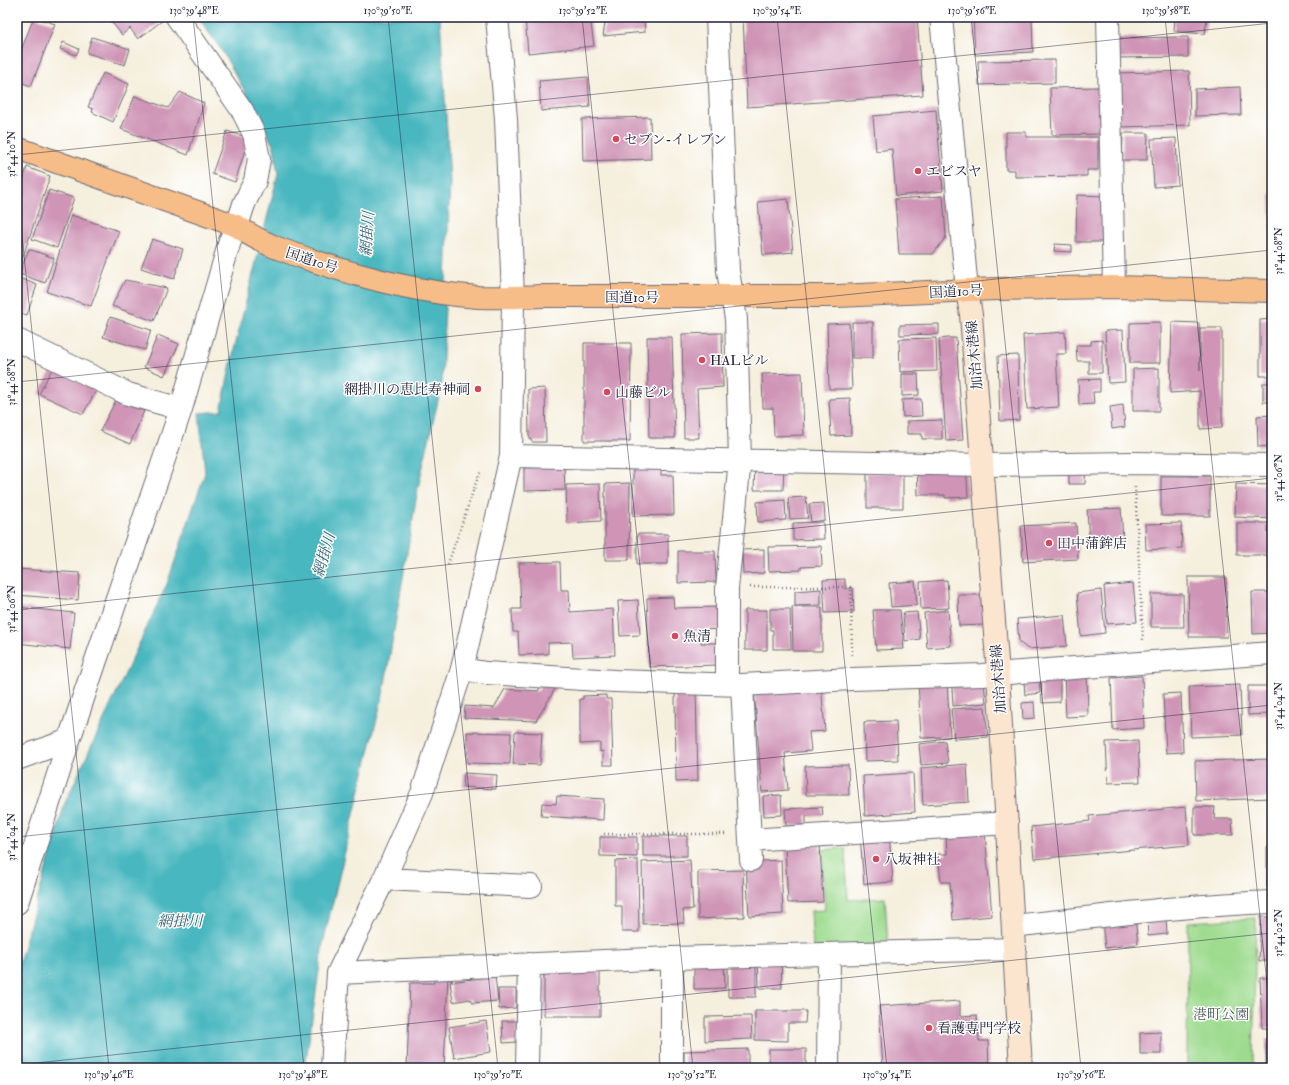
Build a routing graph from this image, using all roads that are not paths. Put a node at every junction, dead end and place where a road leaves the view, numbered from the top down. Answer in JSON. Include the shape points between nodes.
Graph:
{"nodes":[{"id":1,"x":176,"y":17,"type":"edge"},
{"id":2,"x":497,"y":17,"type":"edge"},
{"id":3,"x":717,"y":17,"type":"edge"},
{"id":4,"x":941,"y":17,"type":"edge"},
{"id":5,"x":1108,"y":17,"type":"edge"},
{"id":6,"x":17,"y":148,"type":"edge"},
{"id":7,"x":243,"y":230,"type":"junction"},
{"id":8,"x":1114,"y":287,"type":"junction"},
{"id":9,"x":967,"y":290,"type":"junction"},
{"id":10,"x":1272,"y":291,"type":"edge"},
{"id":11,"x":732,"y":296,"type":"junction"},
{"id":12,"x":512,"y":298,"type":"junction"},
{"id":13,"x":17,"y":340,"type":"edge"},
{"id":14,"x":181,"y":409,"type":"junction"},
{"id":15,"x":511,"y":456,"type":"junction"},
{"id":16,"x":740,"y":460,"type":"junction"},
{"id":17,"x":983,"y":465,"type":"junction"},
{"id":18,"x":1272,"y":465,"type":"edge"},
{"id":19,"x":1272,"y":653,"type":"edge"},
{"id":20,"x":462,"y":669,"type":"junction"},
{"id":21,"x":998,"y":674,"type":"junction"},
{"id":22,"x":734,"y":685,"type":"junction"},
{"id":23,"x":69,"y":740,"type":"junction"},
{"id":24,"x":17,"y":759,"type":"edge"},
{"id":25,"x":1007,"y":823,"type":"junction"},
{"id":26,"x":384,"y":879,"type":"junction"},
{"id":27,"x":531,"y":886,"type":"dead end"},
{"id":28,"x":1272,"y":902,"type":"edge"},
{"id":29,"x":17,"y":903,"type":"edge"},
{"id":30,"x":1013,"y":926,"type":"junction"},
{"id":31,"x":1015,"y":949,"type":"junction"},
{"id":32,"x":829,"y":954,"type":"junction"},
{"id":33,"x":672,"y":958,"type":"junction"},
{"id":34,"x":529,"y":964,"type":"junction"},
{"id":35,"x":338,"y":973,"type":"junction"},
{"id":36,"x":332,"y":1068,"type":"edge"},
{"id":37,"x":527,"y":1068,"type":"edge"},
{"id":38,"x":672,"y":1068,"type":"edge"},
{"id":39,"x":828,"y":1068,"type":"edge"},
{"id":40,"x":1021,"y":1068,"type":"edge"}],
"edges":[{"from":1,"to":7,"type":"street","via":[[242,110],[254,134],[259,159],[255,181],[244,204]]},
{"from":2,"to":12,"type":"street","via":[[506,119]]},
{"from":3,"to":11,"type":"street","via":[[728,271]]},
{"from":4,"to":9,"type":"street"},
{"from":5,"to":8,"type":"street"},
{"from":6,"to":7,"type":"highway","name":"国道10号"},
{"from":7,"to":12,"type":"highway","name":"国道10号","via":[[282,250],[339,269],[405,286],[478,297]]},
{"from":7,"to":14,"type":"street","via":[[230,241]]},
{"from":8,"to":9,"type":"highway","name":"国道10号"},
{"from":8,"to":10,"type":"highway","name":"国道10号"},
{"from":9,"to":11,"type":"highway","name":"国道10号","via":[[837,296]]},
{"from":9,"to":17,"type":"main road","name":"加治木港線"},
{"from":11,"to":12,"type":"highway","name":"国道10号"},
{"from":11,"to":16,"type":"street","via":[[736,318]]},
{"from":12,"to":15,"type":"street"},
{"from":13,"to":14,"type":"street","via":[[128,394]]},
{"from":14,"to":23,"type":"street"},
{"from":15,"to":16,"type":"street"},
{"from":15,"to":20,"type":"street"},
{"from":16,"to":17,"type":"street"},
{"from":16,"to":22,"type":"street","via":[[727,588]]},
{"from":17,"to":18,"type":"street","via":[[1134,462]]},
{"from":17,"to":21,"type":"main road","name":"加治木港線"},
{"from":19,"to":21,"type":"street"},
{"from":20,"to":22,"type":"street","via":[[486,673],[608,681]]},
{"from":20,"to":26,"type":"street","via":[[422,793]]},
{"from":21,"to":22,"type":"street"},
{"from":21,"to":25,"type":"main road","name":"加治木港線"},
{"from":22,"to":25,"type":"street","via":[[751,845]]},
{"from":23,"to":24,"type":"street"},
{"from":23,"to":29,"type":"street"},
{"from":25,"to":30,"type":"main road","name":"加治木港線"},
{"from":26,"to":27,"type":"street"},
{"from":26,"to":35,"type":"street"},
{"from":28,"to":30,"type":"street","via":[[1233,903]]},
{"from":30,"to":31,"type":"main road","name":"加治木港線"},
{"from":31,"to":32,"type":"street"},
{"from":31,"to":40,"type":"main road","name":"加治木港線"},
{"from":32,"to":33,"type":"street"},
{"from":32,"to":39,"type":"street"},
{"from":33,"to":34,"type":"street"},
{"from":33,"to":38,"type":"street"},
{"from":34,"to":35,"type":"street"},
{"from":34,"to":37,"type":"street"},
{"from":35,"to":36,"type":"street"}]}
